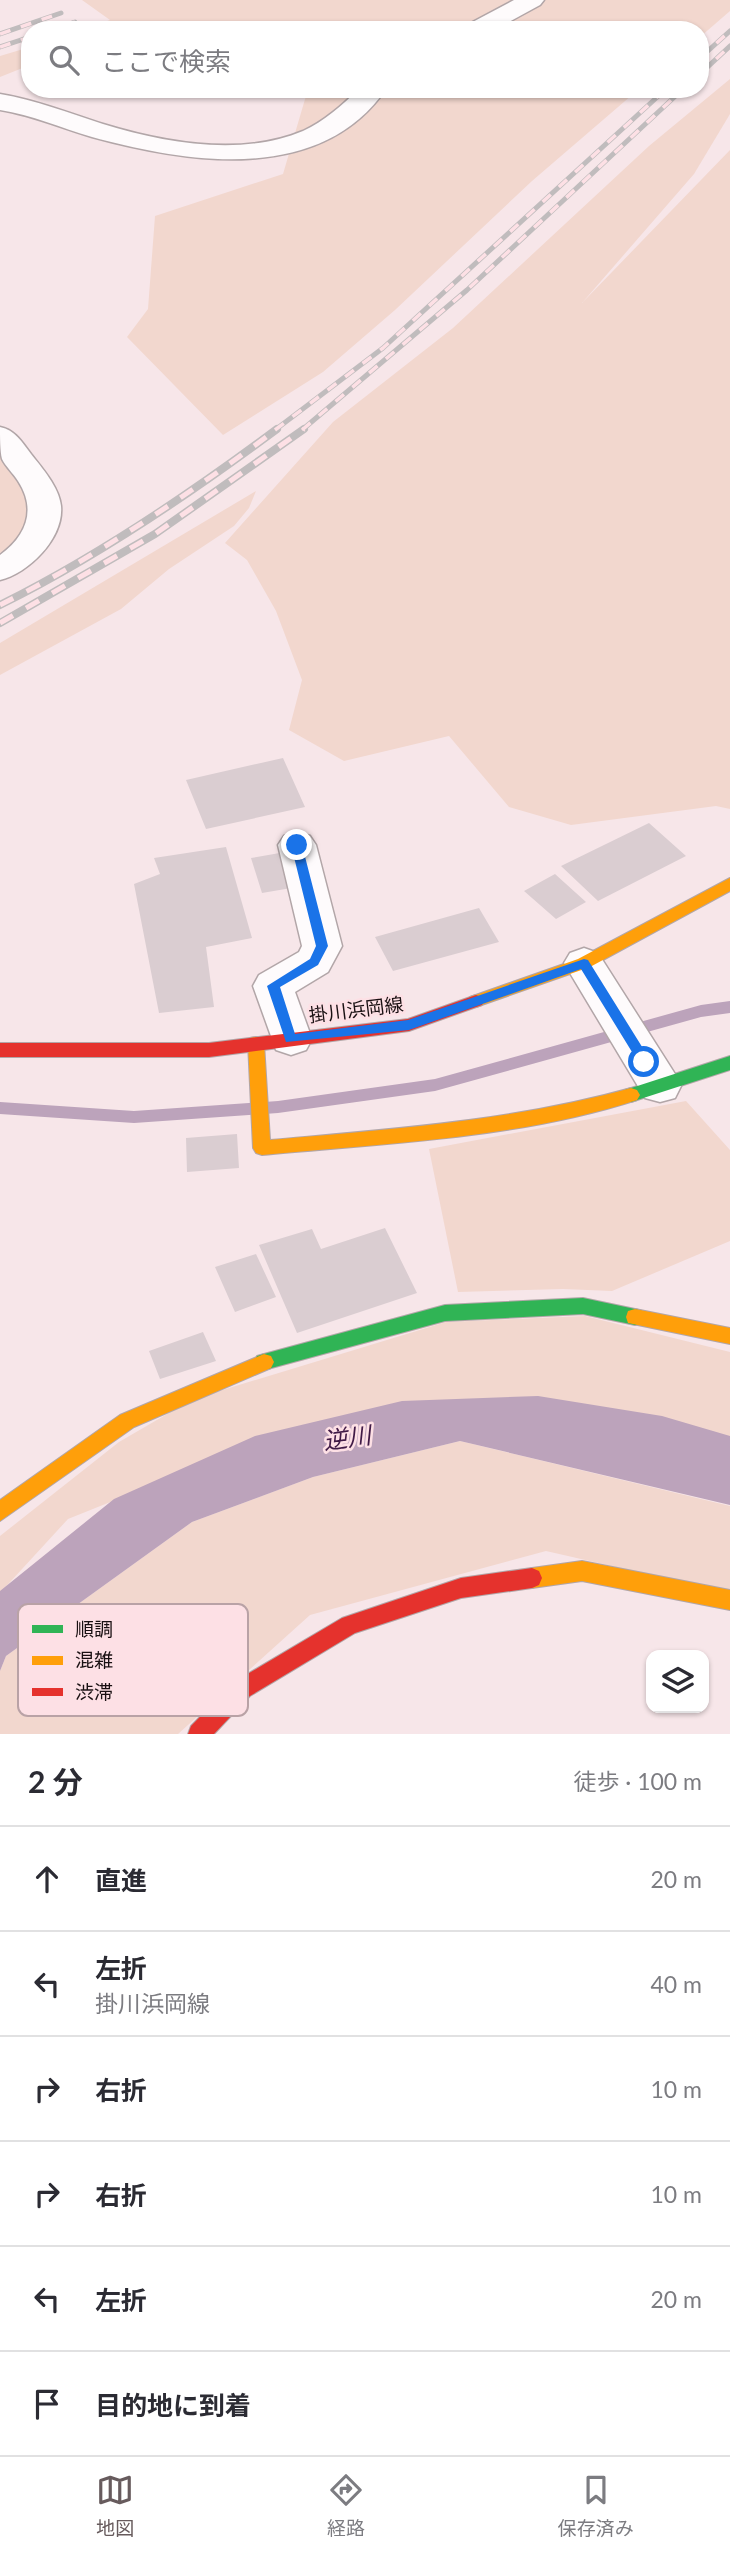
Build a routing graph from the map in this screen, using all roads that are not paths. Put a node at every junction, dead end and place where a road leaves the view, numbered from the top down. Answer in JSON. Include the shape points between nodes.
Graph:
{"nodes":[{"id":1,"x":532,"y":0,"type":"edge"},
{"id":2,"x":493,"y":21,"type":"edge"},
{"id":3,"x":367,"y":98,"type":"edge"},
{"id":4,"x":0,"y":102,"type":"edge"},
{"id":5,"x":0,"y":436,"type":"edge"},
{"id":6,"x":0,"y":570,"type":"edge"},
{"id":7,"x":297,"y":845,"type":"dead end"},
{"id":8,"x":730,"y":884,"type":"edge"},
{"id":9,"x":584,"y":963,"type":"junction"},
{"id":10,"x":273,"y":1041,"type":"junction"},
{"id":11,"x":0,"y":1050,"type":"edge"},
{"id":12,"x":730,"y":1063,"type":"edge"},
{"id":13,"x":652,"y":1074,"type":"junction"},
{"id":14,"x":730,"y":1336,"type":"edge"},
{"id":15,"x":0,"y":1512,"type":"edge"},
{"id":16,"x":730,"y":1600,"type":"edge"},
{"id":17,"x":248,"y":1685,"type":"edge"},
{"id":18,"x":216,"y":1716,"type":"edge"},
{"id":19,"x":199,"y":1734,"type":"edge"}],
"edges":[{"from":1,"to":2,"type":"street"},
{"from":3,"to":4,"type":"street","via":[[327,129],[283,148],[226,154],[162,148],[29,106]]},
{"from":5,"to":6,"type":"street","via":[[29,473],[45,505],[39,535]]},
{"from":7,"to":10,"type":"street","via":[[322,946],[314,962],[273,986]]},
{"from":8,"to":9,"type":"street","name":"掛川浜岡線"},
{"from":9,"to":10,"type":"street","name":"掛川浜岡線","via":[[409,1025]]},
{"from":9,"to":13,"type":"street"},
{"from":10,"to":11,"type":"street","name":"掛川浜岡線","via":[[209,1050]]},
{"from":10,"to":13,"type":"street","via":[[258,1083],[262,1148],[470,1128],[594,1107]]},
{"from":12,"to":13,"type":"street"},
{"from":14,"to":15,"type":"street","via":[[583,1306],[445,1312],[268,1360],[127,1421]]},
{"from":16,"to":17,"type":"street","via":[[582,1571],[461,1588],[349,1625]]},
{"from":18,"to":19,"type":"street"}]}
